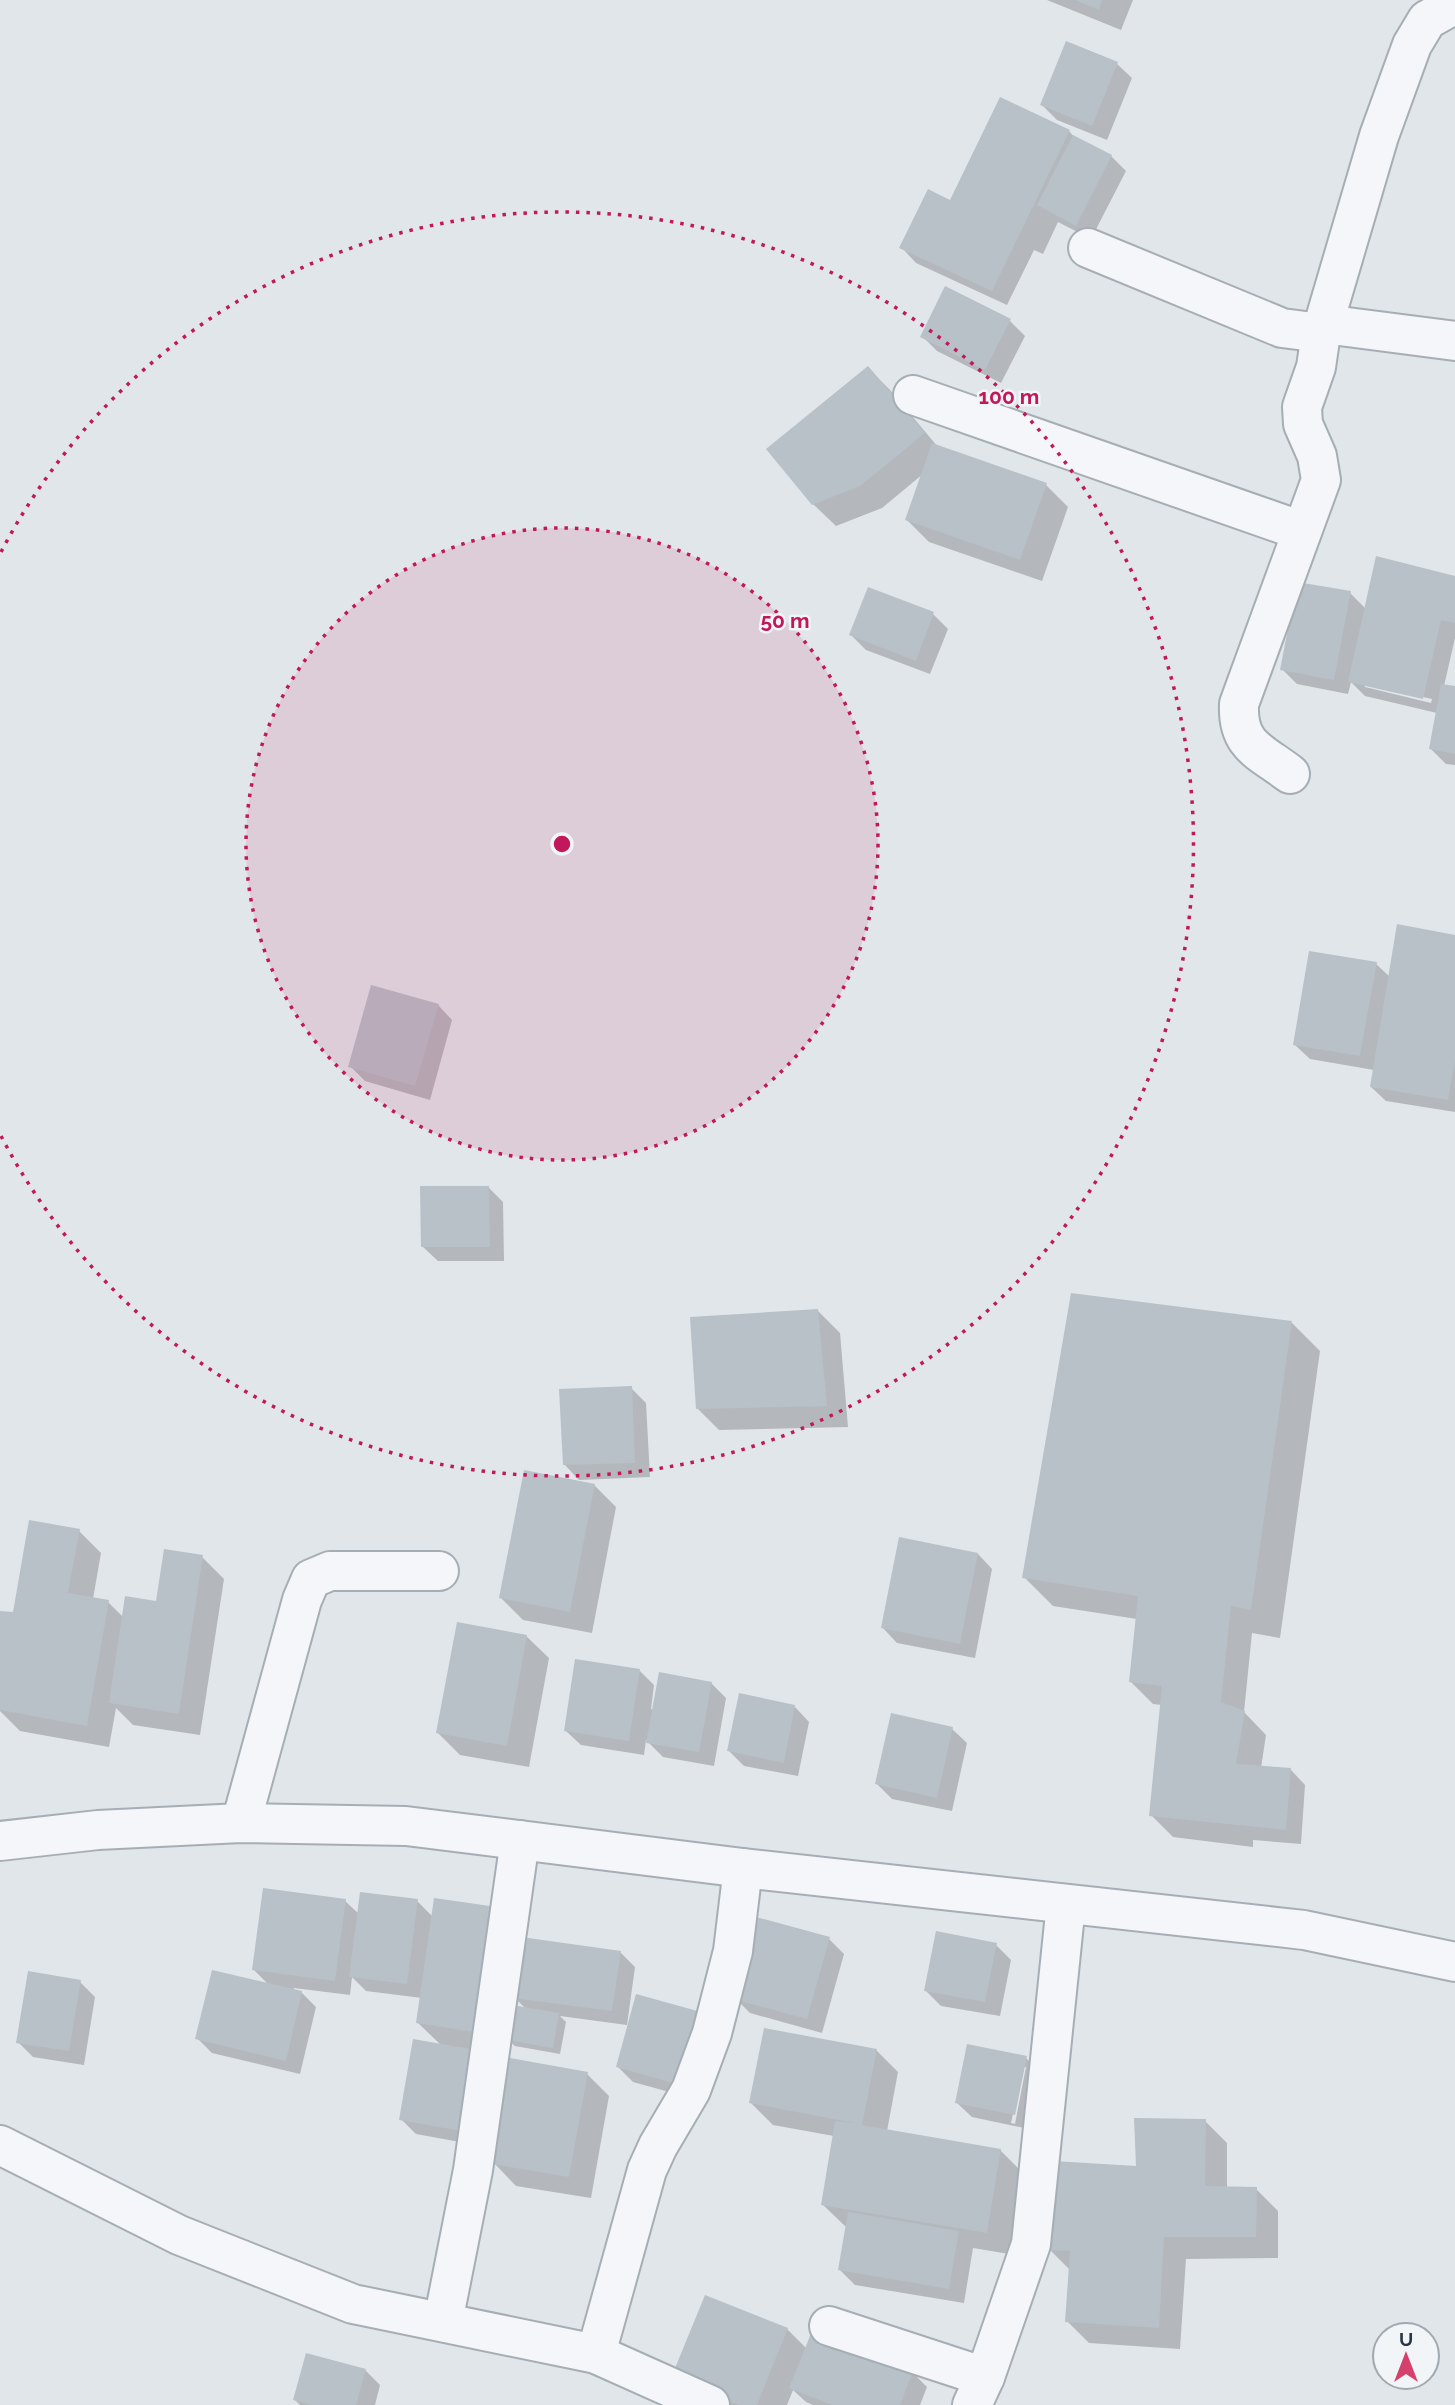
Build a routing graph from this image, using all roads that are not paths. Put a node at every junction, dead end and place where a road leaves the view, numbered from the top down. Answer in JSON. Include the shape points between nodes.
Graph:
{"nodes":[{"id":1,"x":1455,"y":4,"type":"edge"},
{"id":2,"x":1088,"y":248,"type":"dead end"},
{"id":3,"x":1323,"y":328,"type":"junction"},
{"id":4,"x":1455,"y":341,"type":"edge"},
{"id":5,"x":914,"y":395,"type":"dead end"},
{"id":6,"x":1302,"y":531,"type":"junction"},
{"id":7,"x":1290,"y":774,"type":"dead end"},
{"id":8,"x":439,"y":1571,"type":"dead end"},
{"id":9,"x":241,"y":1823,"type":"junction"},
{"id":10,"x":520,"y":1840,"type":"junction"},
{"id":11,"x":0,"y":1841,"type":"edge"},
{"id":12,"x":743,"y":1868,"type":"junction"},
{"id":13,"x":1066,"y":1904,"type":"junction"},
{"id":14,"x":1455,"y":1962,"type":"edge"},
{"id":15,"x":0,"y":2145,"type":"edge"},
{"id":16,"x":443,"y":2322,"type":"junction"},
{"id":17,"x":829,"y":2326,"type":"dead end"},
{"id":18,"x":596,"y":2354,"type":"junction"},
{"id":19,"x":978,"y":2391,"type":"edge"},
{"id":20,"x":710,"y":2405,"type":"edge"}],
"edges":[{"from":1,"to":3,"type":"street","via":[[1427,20],[1412,45],[1379,136]]},
{"from":2,"to":3,"type":"street","via":[[1282,328]]},
{"from":3,"to":4,"type":"street"},
{"from":3,"to":6,"type":"street","via":[[1302,407],[1321,480]]},
{"from":5,"to":6,"type":"street"},
{"from":6,"to":7,"type":"street","via":[[1239,704],[1238,723],[1245,740]]},
{"from":8,"to":9,"type":"street","via":[[330,1571],[311,1579]]},
{"from":9,"to":10,"type":"street","via":[[406,1826]]},
{"from":9,"to":11,"type":"street","via":[[98,1830]]},
{"from":10,"to":12,"type":"street"},
{"from":10,"to":16,"type":"street","via":[[473,2170]]},
{"from":12,"to":13,"type":"street"},
{"from":12,"to":18,"type":"street","via":[[733,1951],[712,2033],[691,2090],[647,2170]]},
{"from":13,"to":14,"type":"street","via":[[1304,1930]]},
{"from":13,"to":19,"type":"street","via":[[1031,2244]]},
{"from":15,"to":16,"type":"street","via":[[179,2235],[353,2304]]},
{"from":16,"to":18,"type":"street"},
{"from":17,"to":19,"type":"street"},
{"from":18,"to":20,"type":"street"}]}
